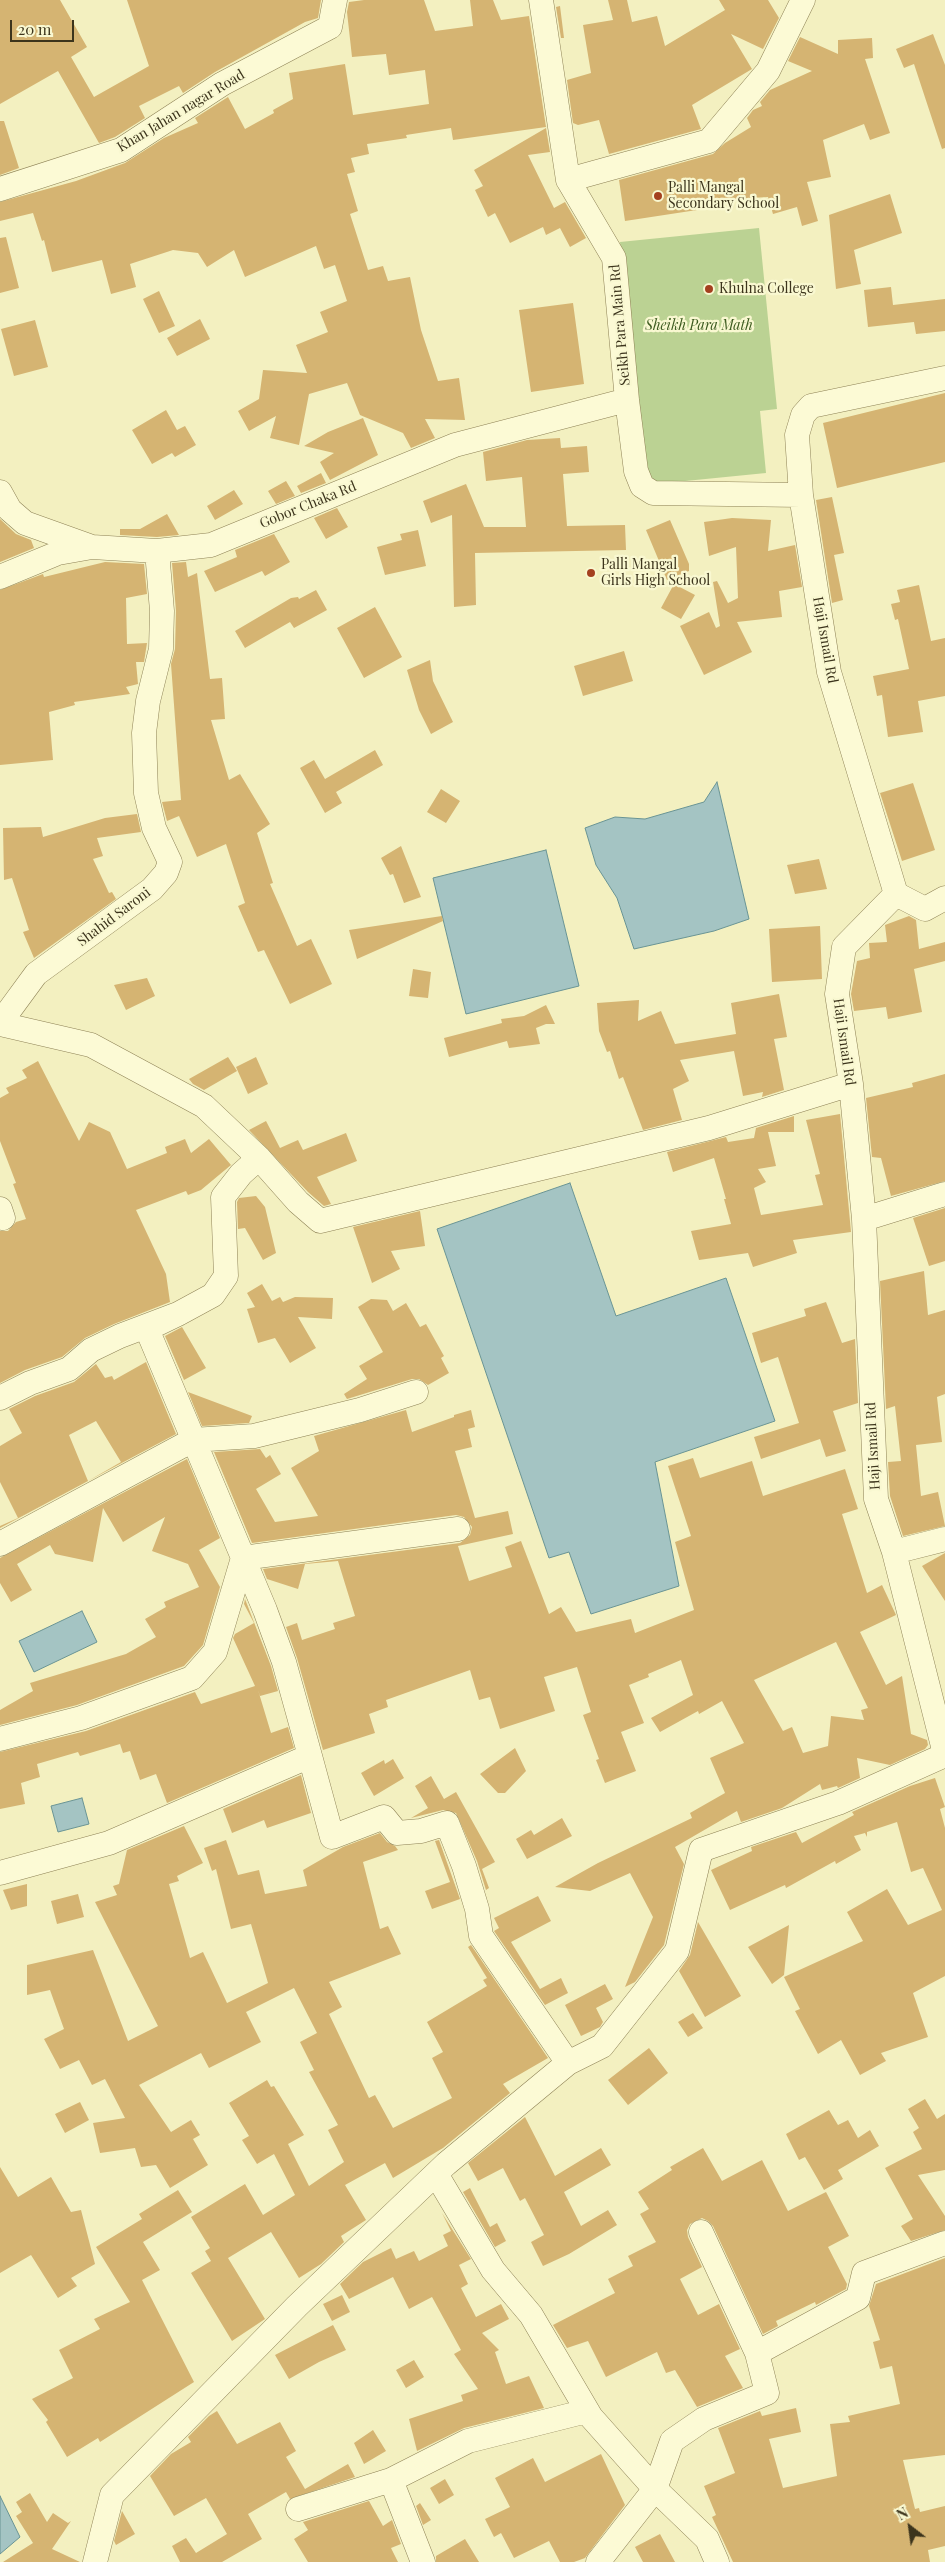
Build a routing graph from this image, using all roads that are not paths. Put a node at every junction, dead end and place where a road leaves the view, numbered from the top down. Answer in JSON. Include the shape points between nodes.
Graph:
{"nodes":[{"id":1,"x":335,"y":0,"type":"edge"},
{"id":2,"x":541,"y":0,"type":"edge"},
{"id":3,"x":803,"y":0,"type":"edge"},
{"id":4,"x":568,"y":180,"type":"junction"},
{"id":5,"x":0,"y":189,"type":"edge"},
{"id":6,"x":945,"y":378,"type":"edge"},
{"id":7,"x":627,"y":400,"type":"junction"},
{"id":8,"x":0,"y":492,"type":"edge"},
{"id":9,"x":801,"y":495,"type":"junction"},
{"id":10,"x":92,"y":548,"type":"junction"},
{"id":11,"x":157,"y":551,"type":"junction"},
{"id":12,"x":0,"y":577,"type":"edge"},
{"id":13,"x":896,"y":894,"type":"junction"},
{"id":14,"x":945,"y":898,"type":"edge"},
{"id":15,"x":0,"y":1023,"type":"edge"},
{"id":16,"x":851,"y":1084,"type":"junction"},
{"id":17,"x":259,"y":1158,"type":"junction"},
{"id":18,"x":945,"y":1194,"type":"edge"},
{"id":19,"x":864,"y":1219,"type":"junction"},
{"id":20,"x":178,"y":1314,"type":"junction"},
{"id":21,"x":416,"y":1392,"type":"dead end"},
{"id":22,"x":0,"y":1398,"type":"edge"},
{"id":23,"x":193,"y":1440,"type":"junction"},
{"id":24,"x":458,"y":1529,"type":"dead end"},
{"id":25,"x":945,"y":1539,"type":"edge"},
{"id":26,"x":0,"y":1544,"type":"edge"},
{"id":27,"x":894,"y":1552,"type":"junction"},
{"id":28,"x":243,"y":1558,"type":"junction"},
{"id":29,"x":0,"y":1739,"type":"edge"},
{"id":30,"x":945,"y":1754,"type":"edge"},
{"id":31,"x":310,"y":1756,"type":"junction"},
{"id":32,"x":0,"y":1873,"type":"edge"},
{"id":33,"x":568,"y":2063,"type":"junction"},
{"id":34,"x":436,"y":2174,"type":"junction"},
{"id":35,"x":701,"y":2232,"type":"dead end"},
{"id":36,"x":945,"y":2243,"type":"edge"},
{"id":37,"x":757,"y":2353,"type":"junction"},
{"id":38,"x":587,"y":2411,"type":"junction"},
{"id":39,"x":390,"y":2480,"type":"junction"},
{"id":40,"x":655,"y":2489,"type":"junction"},
{"id":41,"x":298,"y":2509,"type":"dead end"},
{"id":42,"x":95,"y":2562,"type":"edge"},
{"id":43,"x":423,"y":2562,"type":"edge"},
{"id":44,"x":598,"y":2562,"type":"edge"},
{"id":45,"x":717,"y":2562,"type":"edge"}],
"edges":[{"from":1,"to":5,"type":"street","name":"Khan Jahan nagar Road","via":[[330,27],[222,84],[120,150]]},
{"from":2,"to":4,"type":"street"},
{"from":3,"to":4,"type":"street","via":[[768,71],[709,141]]},
{"from":4,"to":7,"type":"street","name":"Seikh Para Main Rd","via":[[614,258]]},
{"from":6,"to":9,"type":"street","name":"Haji Ismail Rd","via":[[811,406],[803,415],[797,435]]},
{"from":7,"to":9,"type":"street","name":"Seikh Para Main Rd","via":[[636,471],[642,486],[653,493]]},
{"from":7,"to":11,"type":"street","name":"Gobor Chaka Rd","via":[[455,445],[211,545]]},
{"from":8,"to":10,"type":"street","name":"Gobor Chaka Rd","via":[[10,510],[25,523]]},
{"from":9,"to":13,"type":"street","name":"Haji Ismail Rd","via":[[829,672]]},
{"from":10,"to":11,"type":"street","name":"Gobor Chaka Rd"},
{"from":10,"to":12,"type":"street","via":[[58,554]]},
{"from":11,"to":15,"type":"street","name":"Shahid Saroni","via":[[161,639],[144,733],[146,793],[154,828],[170,862],[166,873],[152,889],[36,974]]},
{"from":13,"to":14,"type":"street","via":[[925,909]]},
{"from":13,"to":16,"type":"street","name":"Haji Ismail Rd","via":[[844,947],[837,994]]},
{"from":15,"to":17,"type":"street","via":[[91,1045],[204,1106]]},
{"from":16,"to":17,"type":"street","via":[[709,1128],[320,1220],[298,1202]]},
{"from":16,"to":19,"type":"street","name":"Haji Ismail Rd"},
{"from":17,"to":20,"type":"street","via":[[223,1197],[226,1276],[213,1295]]},
{"from":18,"to":19,"type":"street"},
{"from":19,"to":27,"type":"street","name":"Haji Ismail Rd","via":[[876,1499]]},
{"from":20,"to":22,"type":"street","via":[[120,1336],[91,1350],[69,1369]]},
{"from":20,"to":23,"type":"street","via":[[147,1329]]},
{"from":21,"to":23,"type":"street","via":[[360,1410],[254,1436]]},
{"from":23,"to":26,"type":"street"},
{"from":23,"to":28,"type":"street"},
{"from":24,"to":28,"type":"street"},
{"from":25,"to":27,"type":"street"},
{"from":27,"to":30,"type":"street","name":"Haji Ismail Rd"},
{"from":28,"to":29,"type":"street","via":[[215,1652],[192,1678],[81,1718]]},
{"from":28,"to":31,"type":"street","via":[[284,1662]]},
{"from":30,"to":33,"type":"street","via":[[838,1804],[701,1850],[677,1951],[602,2046]]},
{"from":31,"to":32,"type":"street","via":[[109,1843]]},
{"from":31,"to":33,"type":"street","via":[[332,1838],[384,1817],[397,1833],[421,1831],[446,1823],[464,1866],[481,1936]]},
{"from":33,"to":34,"type":"street"},
{"from":34,"to":38,"type":"street","via":[[493,2270],[531,2315]]},
{"from":34,"to":42,"type":"street","via":[[297,2306],[112,2495]]},
{"from":35,"to":37,"type":"street"},
{"from":36,"to":37,"type":"street","via":[[864,2273],[858,2298]]},
{"from":37,"to":40,"type":"street","via":[[767,2393],[704,2419],[672,2441]]},
{"from":38,"to":39,"type":"street","via":[[468,2441]]},
{"from":38,"to":40,"type":"street"},
{"from":39,"to":41,"type":"street"},
{"from":39,"to":43,"type":"street"},
{"from":40,"to":44,"type":"street"},
{"from":40,"to":45,"type":"street","via":[[707,2539]]}]}
